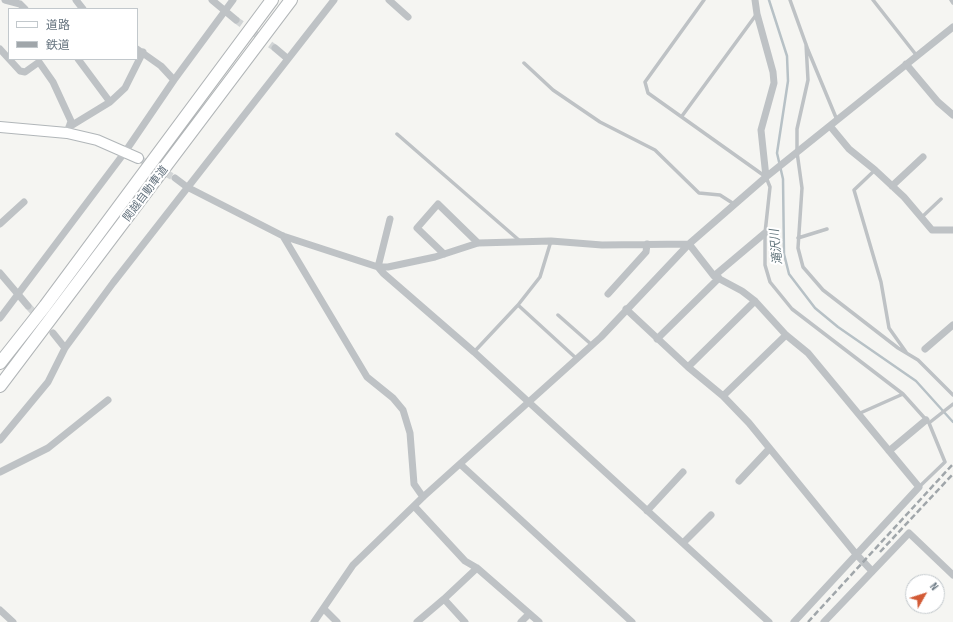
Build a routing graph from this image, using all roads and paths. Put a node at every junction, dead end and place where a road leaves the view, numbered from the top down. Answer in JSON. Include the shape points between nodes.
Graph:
{"nodes":[{"id":1,"x":5,"y":0,"type":"edge"},
{"id":2,"x":76,"y":0,"type":"edge"},
{"id":3,"x":212,"y":0,"type":"edge"},
{"id":4,"x":233,"y":0,"type":"edge"},
{"id":5,"x":272,"y":0,"type":"edge"},
{"id":6,"x":290,"y":0,"type":"edge"},
{"id":7,"x":334,"y":0,"type":"edge"},
{"id":8,"x":389,"y":0,"type":"edge"},
{"id":9,"x":704,"y":0,"type":"edge"},
{"id":10,"x":755,"y":0,"type":"edge"},
{"id":11,"x":790,"y":0,"type":"edge"},
{"id":12,"x":873,"y":0,"type":"edge"},
{"id":13,"x":951,"y":0,"type":"edge"},
{"id":14,"x":953,"y":2,"type":"edge"},
{"id":15,"x":24,"y":8,"type":"edge"},
{"id":16,"x":82,"y":8,"type":"edge"},
{"id":17,"x":225,"y":11,"type":"junction"},
{"id":18,"x":757,"y":14,"type":"junction"},
{"id":19,"x":408,"y":17,"type":"dead end"},
{"id":20,"x":236,"y":20,"type":"tunnel mouth"},
{"id":21,"x":953,"y":27,"type":"edge"},
{"id":22,"x":806,"y":44,"type":"junction"},
{"id":23,"x":275,"y":48,"type":"tunnel mouth"},
{"id":24,"x":0,"y":49,"type":"edge"},
{"id":25,"x":140,"y":50,"type":"edge"},
{"id":26,"x":917,"y":56,"type":"junction"},
{"id":27,"x":8,"y":58,"type":"edge"},
{"id":28,"x":288,"y":59,"type":"junction"},
{"id":29,"x":10,"y":60,"type":"edge"},
{"id":30,"x":79,"y":60,"type":"edge"},
{"id":31,"x":136,"y":60,"type":"edge"},
{"id":32,"x":524,"y":63,"type":"dead end"},
{"id":33,"x":906,"y":64,"type":"junction"},
{"id":34,"x":174,"y":80,"type":"junction"},
{"id":35,"x":110,"y":102,"type":"junction"},
{"id":36,"x":953,"y":115,"type":"edge"},
{"id":37,"x":682,"y":116,"type":"junction"},
{"id":38,"x":837,"y":120,"type":"junction"},
{"id":39,"x":830,"y":126,"type":"junction"},
{"id":40,"x":0,"y":127,"type":"edge"},
{"id":41,"x":68,"y":130,"type":"junction"},
{"id":42,"x":397,"y":134,"type":"dead end"},
{"id":43,"x":125,"y":152,"type":"junction"},
{"id":44,"x":797,"y":152,"type":"junction"},
{"id":45,"x":923,"y":157,"type":"dead end"},
{"id":46,"x":138,"y":158,"type":"tunnel mouth"},
{"id":47,"x":875,"y":170,"type":"junction"},
{"id":48,"x":766,"y":177,"type":"junction"},
{"id":49,"x":175,"y":178,"type":"tunnel mouth"},
{"id":50,"x":892,"y":186,"type":"junction"},
{"id":51,"x":187,"y":187,"type":"junction"},
{"id":52,"x":941,"y":199,"type":"dead end"},
{"id":53,"x":24,"y":202,"type":"dead end"},
{"id":54,"x":734,"y":204,"type":"junction"},
{"id":55,"x":922,"y":217,"type":"junction"},
{"id":56,"x":390,"y":219,"type":"dead end"},
{"id":57,"x":0,"y":224,"type":"edge"},
{"id":58,"x":827,"y":229,"type":"dead end"},
{"id":59,"x":953,"y":230,"type":"edge"},
{"id":60,"x":765,"y":233,"type":"junction"},
{"id":61,"x":283,"y":236,"type":"junction"},
{"id":62,"x":798,"y":238,"type":"junction"},
{"id":63,"x":550,"y":241,"type":"junction"},
{"id":64,"x":522,"y":242,"type":"junction"},
{"id":65,"x":478,"y":243,"type":"junction"},
{"id":66,"x":647,"y":244,"type":"junction"},
{"id":67,"x":689,"y":244,"type":"junction"},
{"id":68,"x":444,"y":254,"type":"junction"},
{"id":69,"x":378,"y":267,"type":"junction"},
{"id":70,"x":0,"y":273,"type":"edge"},
{"id":71,"x":717,"y":277,"type":"junction"},
{"id":72,"x":608,"y":294,"type":"dead end"},
{"id":73,"x":19,"y":295,"type":"junction"},
{"id":74,"x":755,"y":301,"type":"junction"},
{"id":75,"x":28,"y":306,"type":"tunnel mouth"},
{"id":76,"x":518,"y":306,"type":"junction"},
{"id":77,"x":626,"y":309,"type":"junction"},
{"id":78,"x":558,"y":315,"type":"dead end"},
{"id":79,"x":0,"y":318,"type":"edge"},
{"id":80,"x":953,"y":325,"type":"edge"},
{"id":81,"x":53,"y":333,"type":"tunnel mouth"},
{"id":82,"x":786,"y":335,"type":"junction"},
{"id":83,"x":657,"y":340,"type":"junction"},
{"id":84,"x":592,"y":345,"type":"junction"},
{"id":85,"x":65,"y":348,"type":"junction"},
{"id":86,"x":925,"y":349,"type":"dead end"},
{"id":87,"x":474,"y":352,"type":"junction"},
{"id":88,"x":908,"y":354,"type":"junction"},
{"id":89,"x":577,"y":359,"type":"junction"},
{"id":90,"x":0,"y":363,"type":"edge"},
{"id":91,"x":688,"y":367,"type":"junction"},
{"id":92,"x":0,"y":386,"type":"edge"},
{"id":93,"x":902,"y":394,"type":"junction"},
{"id":94,"x":953,"y":395,"type":"edge"},
{"id":95,"x":723,"y":396,"type":"junction"},
{"id":96,"x":108,"y":400,"type":"dead end"},
{"id":97,"x":529,"y":403,"type":"junction"},
{"id":98,"x":953,"y":404,"type":"edge"},
{"id":99,"x":858,"y":414,"type":"junction"},
{"id":100,"x":927,"y":422,"type":"junction"},
{"id":101,"x":0,"y":440,"type":"edge"},
{"id":102,"x":769,"y":448,"type":"junction"},
{"id":103,"x":889,"y":451,"type":"junction"},
{"id":104,"x":460,"y":464,"type":"junction"},
{"id":105,"x":0,"y":472,"type":"edge"},
{"id":106,"x":683,"y":472,"type":"dead end"},
{"id":107,"x":739,"y":481,"type":"dead end"},
{"id":108,"x":920,"y":487,"type":"junction"},
{"id":109,"x":424,"y":497,"type":"junction"},
{"id":110,"x":414,"y":506,"type":"junction"},
{"id":111,"x":647,"y":511,"type":"junction"},
{"id":112,"x":711,"y":515,"type":"dead end"},
{"id":113,"x":683,"y":543,"type":"junction"},
{"id":114,"x":856,"y":554,"type":"junction"},
{"id":115,"x":477,"y":568,"type":"junction"},
{"id":116,"x":872,"y":571,"type":"junction"},
{"id":117,"x":953,"y":575,"type":"edge"},
{"id":118,"x":444,"y":599,"type":"junction"},
{"id":119,"x":324,"y":609,"type":"junction"},
{"id":120,"x":0,"y":610,"type":"edge"},
{"id":121,"x":529,"y":614,"type":"junction"},
{"id":122,"x":13,"y":622,"type":"edge"},
{"id":123,"x":314,"y":622,"type":"edge"},
{"id":124,"x":338,"y":622,"type":"edge"},
{"id":125,"x":417,"y":622,"type":"edge"},
{"id":126,"x":465,"y":622,"type":"edge"},
{"id":127,"x":521,"y":622,"type":"edge"},
{"id":128,"x":539,"y":622,"type":"edge"},
{"id":129,"x":632,"y":622,"type":"edge"},
{"id":130,"x":769,"y":622,"type":"edge"},
{"id":131,"x":794,"y":622,"type":"edge"},
{"id":132,"x":824,"y":622,"type":"edge"}],
"edges":[{"from":1,"to":15,"type":"street","via":[[20,4]]},
{"from":2,"to":16,"type":"street"},
{"from":3,"to":17,"type":"street"},
{"from":4,"to":17,"type":"street"},
{"from":5,"to":90,"type":"highway","name":"関越自動車道"},
{"from":6,"to":92,"type":"highway","name":"関越自動車道"},
{"from":7,"to":28,"type":"street"},
{"from":8,"to":19,"type":"street"},
{"from":9,"to":37,"type":"lane","via":[[645,82],[648,93]]},
{"from":10,"to":18,"type":"street"},
{"from":11,"to":22,"type":"lane"},
{"from":12,"to":26,"type":"lane"},
{"from":13,"to":14,"type":"lane"},
{"from":17,"to":20,"type":"street"},
{"from":17,"to":34,"type":"street"},
{"from":18,"to":37,"type":"lane"},
{"from":18,"to":48,"type":"street","via":[[774,83],[760,130]]},
{"from":21,"to":26,"type":"street"},
{"from":22,"to":38,"type":"lane"},
{"from":22,"to":44,"type":"lane","via":[[808,80],[797,129]]},
{"from":23,"to":28,"type":"street"},
{"from":24,"to":27,"type":"street"},
{"from":25,"to":34,"type":"street","via":[[162,66]]},
{"from":26,"to":33,"type":"street"},
{"from":28,"to":51,"type":"street"},
{"from":29,"to":41,"type":"street","via":[[20,71],[25,72],[39,62],[62,100],[70,121]]},
{"from":30,"to":35,"type":"street"},
{"from":31,"to":35,"type":"street","via":[[125,88]]},
{"from":32,"to":54,"type":"lane","via":[[553,90],[600,122],[655,150],[699,193],[720,195]]},
{"from":33,"to":36,"type":"street","via":[[938,102]]},
{"from":33,"to":38,"type":"street"},
{"from":34,"to":43,"type":"street"},
{"from":35,"to":41,"type":"street"},
{"from":37,"to":48,"type":"lane"},
{"from":38,"to":39,"type":"street"},
{"from":39,"to":44,"type":"street"},
{"from":39,"to":47,"type":"street","via":[[849,149]]},
{"from":40,"to":41,"type":"street"},
{"from":41,"to":43,"type":"street"},
{"from":42,"to":64,"type":"lane"},
{"from":43,"to":46,"type":"street"},
{"from":43,"to":73,"type":"street"},
{"from":44,"to":48,"type":"street"},
{"from":44,"to":62,"type":"lane","via":[[802,188]]},
{"from":45,"to":50,"type":"street"},
{"from":47,"to":50,"type":"street"},
{"from":47,"to":88,"type":"lane","via":[[854,190],[881,282],[888,328]]},
{"from":48,"to":54,"type":"street"},
{"from":48,"to":60,"type":"lane","via":[[770,187]]},
{"from":49,"to":51,"type":"street"},
{"from":50,"to":55,"type":"street"},
{"from":51,"to":61,"type":"street"},
{"from":51,"to":85,"type":"street"},
{"from":52,"to":55,"type":"lane"},
{"from":53,"to":57,"type":"street"},
{"from":54,"to":67,"type":"street"},
{"from":55,"to":59,"type":"street","via":[[932,230]]},
{"from":56,"to":69,"type":"street"},
{"from":58,"to":62,"type":"lane"},
{"from":60,"to":71,"type":"street"},
{"from":60,"to":93,"type":"lane","via":[[765,265],[770,282],[792,309]]},
{"from":61,"to":69,"type":"street"},
{"from":61,"to":109,"type":"street","via":[[367,377],[393,398],[403,410],[410,434],[414,484]]},
{"from":62,"to":88,"type":"lane","via":[[803,267],[823,290]]},
{"from":63,"to":64,"type":"street"},
{"from":63,"to":66,"type":"street","via":[[602,245]]},
{"from":63,"to":76,"type":"lane","via":[[540,277]]},
{"from":64,"to":65,"type":"street"},
{"from":65,"to":68,"type":"street"},
{"from":65,"to":68,"type":"street","via":[[438,204],[417,228]]},
{"from":66,"to":67,"type":"street"},
{"from":66,"to":72,"type":"street","via":[[646,252]]},
{"from":67,"to":71,"type":"street"},
{"from":67,"to":77,"type":"street"},
{"from":68,"to":69,"type":"street"},
{"from":69,"to":87,"type":"street"},
{"from":70,"to":73,"type":"street"},
{"from":71,"to":74,"type":"street"},
{"from":71,"to":83,"type":"street"},
{"from":73,"to":75,"type":"street"},
{"from":73,"to":79,"type":"street"},
{"from":74,"to":82,"type":"street"},
{"from":74,"to":91,"type":"street"},
{"from":76,"to":87,"type":"lane"},
{"from":76,"to":89,"type":"lane"},
{"from":77,"to":83,"type":"street"},
{"from":77,"to":84,"type":"street"},
{"from":78,"to":84,"type":"lane"},
{"from":80,"to":86,"type":"street"},
{"from":81,"to":85,"type":"street"},
{"from":82,"to":95,"type":"street"},
{"from":82,"to":99,"type":"street","via":[[808,353]]},
{"from":83,"to":91,"type":"street"},
{"from":84,"to":89,"type":"street"},
{"from":85,"to":101,"type":"street","via":[[48,382]]},
{"from":87,"to":97,"type":"street"},
{"from":88,"to":94,"type":"lane","via":[[918,360]]},
{"from":89,"to":97,"type":"street"},
{"from":91,"to":95,"type":"street"},
{"from":93,"to":99,"type":"lane"},
{"from":93,"to":100,"type":"lane"},
{"from":95,"to":102,"type":"street"},
{"from":96,"to":105,"type":"street","via":[[48,448]]},
{"from":97,"to":104,"type":"street"},
{"from":97,"to":111,"type":"street"},
{"from":98,"to":100,"type":"lane"},
{"from":99,"to":103,"type":"street"},
{"from":100,"to":103,"type":"street"},
{"from":100,"to":108,"type":"lane","via":[[945,462]]},
{"from":102,"to":107,"type":"street"},
{"from":102,"to":114,"type":"street"},
{"from":103,"to":108,"type":"street"},
{"from":104,"to":109,"type":"street"},
{"from":104,"to":129,"type":"street"},
{"from":106,"to":111,"type":"street"},
{"from":108,"to":114,"type":"street"},
{"from":109,"to":110,"type":"street"},
{"from":110,"to":115,"type":"street","via":[[465,561]]},
{"from":110,"to":119,"type":"street","via":[[353,565]]},
{"from":111,"to":113,"type":"street"},
{"from":112,"to":113,"type":"street"},
{"from":113,"to":130,"type":"street"},
{"from":114,"to":116,"type":"street"},
{"from":114,"to":131,"type":"street"},
{"from":115,"to":118,"type":"street"},
{"from":115,"to":121,"type":"street"},
{"from":116,"to":117,"type":"street","via":[[909,533]]},
{"from":116,"to":132,"type":"street"},
{"from":118,"to":125,"type":"street"},
{"from":118,"to":126,"type":"street"},
{"from":119,"to":123,"type":"street"},
{"from":119,"to":124,"type":"street"},
{"from":120,"to":122,"type":"street"},
{"from":121,"to":127,"type":"street"},
{"from":121,"to":128,"type":"street"}]}
